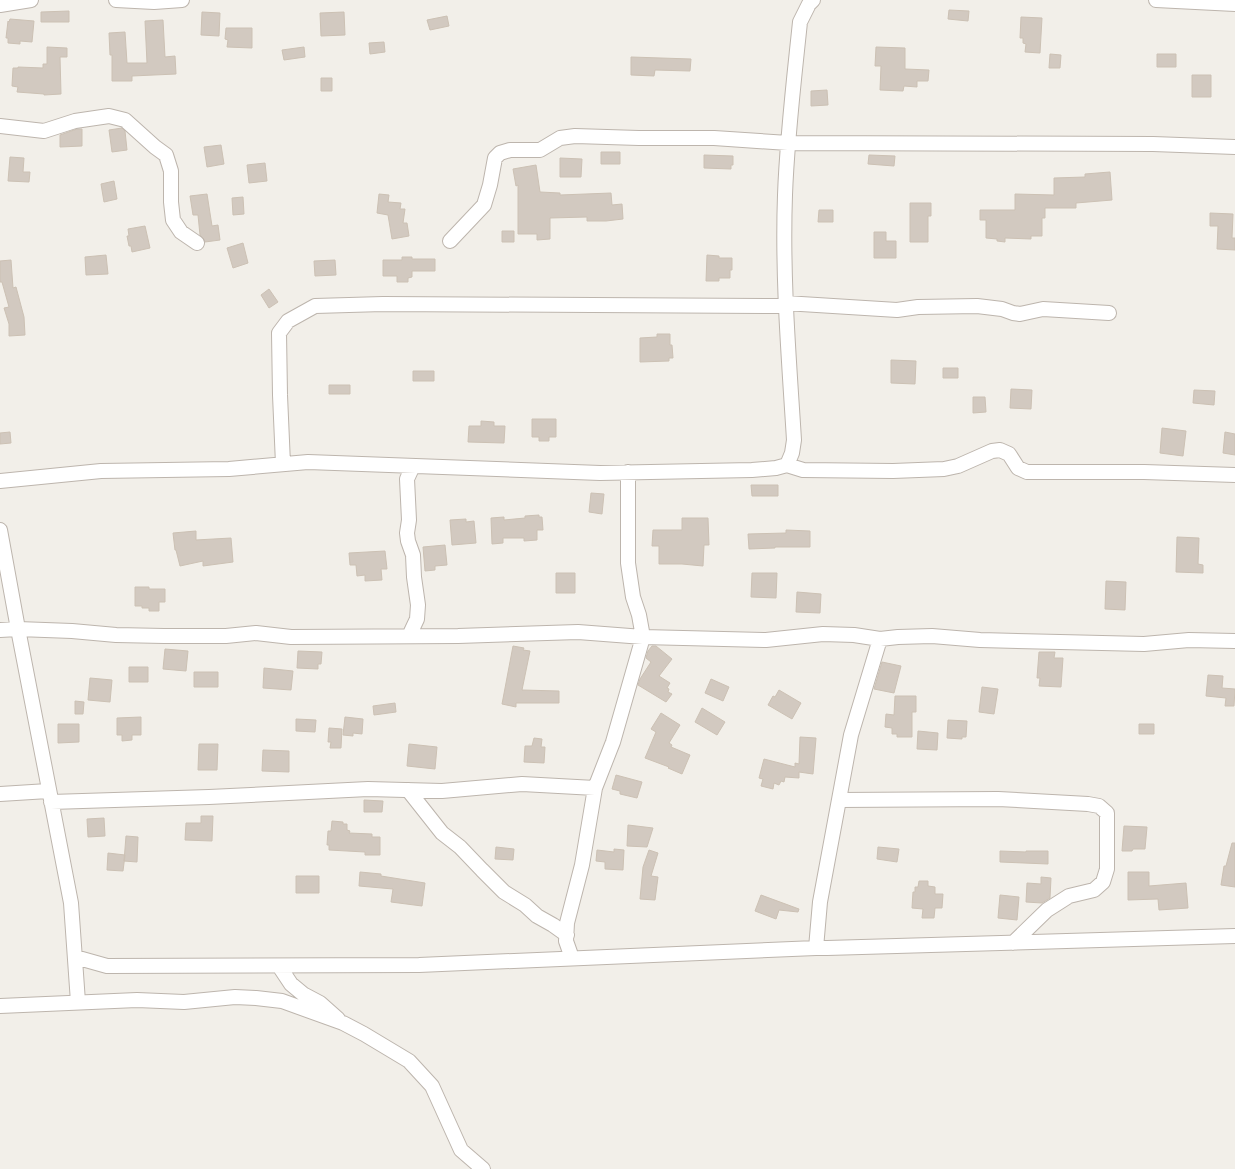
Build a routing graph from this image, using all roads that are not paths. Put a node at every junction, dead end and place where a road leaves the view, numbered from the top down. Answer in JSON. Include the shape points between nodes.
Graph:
{"nodes":[{"id":1,"x":31,"y":0,"type":"edge"},
{"id":2,"x":116,"y":0,"type":"edge"},
{"id":3,"x":182,"y":0,"type":"edge"},
{"id":4,"x":813,"y":0,"type":"edge"},
{"id":5,"x":1156,"y":0,"type":"edge"},
{"id":6,"x":1235,"y":4,"type":"edge"},
{"id":7,"x":0,"y":5,"type":"edge"},
{"id":8,"x":0,"y":126,"type":"edge"},
{"id":9,"x":788,"y":143,"type":"junction"},
{"id":10,"x":1235,"y":147,"type":"edge"},
{"id":11,"x":450,"y":241,"type":"dead end"},
{"id":12,"x":197,"y":243,"type":"dead end"},
{"id":13,"x":785,"y":304,"type":"junction"},
{"id":14,"x":1109,"y":313,"type":"dead end"},
{"id":15,"x":283,"y":464,"type":"junction"},
{"id":16,"x":787,"y":465,"type":"junction"},
{"id":17,"x":413,"y":466,"type":"junction"},
{"id":18,"x":628,"y":472,"type":"junction"},
{"id":19,"x":1235,"y":475,"type":"edge"},
{"id":20,"x":0,"y":481,"type":"edge"},
{"id":21,"x":0,"y":530,"type":"edge"},
{"id":22,"x":18,"y":629,"type":"junction"},
{"id":23,"x":0,"y":630,"type":"edge"},
{"id":24,"x":409,"y":636,"type":"junction"},
{"id":25,"x":643,"y":637,"type":"junction"},
{"id":26,"x":880,"y":639,"type":"junction"},
{"id":27,"x":1235,"y":641,"type":"edge"},
{"id":28,"x":595,"y":788,"type":"junction"},
{"id":29,"x":408,"y":790,"type":"junction"},
{"id":30,"x":0,"y":794,"type":"edge"},
{"id":31,"x":50,"y":796,"type":"junction"},
{"id":32,"x":840,"y":800,"type":"junction"},
{"id":33,"x":566,"y":935,"type":"junction"},
{"id":34,"x":1235,"y":936,"type":"edge"},
{"id":35,"x":1013,"y":943,"type":"junction"},
{"id":36,"x":816,"y":948,"type":"junction"},
{"id":37,"x":74,"y":957,"type":"junction"},
{"id":38,"x":572,"y":958,"type":"junction"},
{"id":39,"x":279,"y":966,"type":"junction"},
{"id":40,"x":78,"y":1002,"type":"junction"},
{"id":41,"x":0,"y":1006,"type":"edge"},
{"id":42,"x":343,"y":1023,"type":"junction"},
{"id":43,"x":483,"y":1169,"type":"edge"}],
"edges":[{"from":1,"to":7,"type":"street"},
{"from":2,"to":3,"type":"street"},
{"from":4,"to":9,"type":"street","via":[[800,22]]},
{"from":5,"to":6,"type":"street"},
{"from":8,"to":12,"type":"street","via":[[44,131],[75,121],[109,116],[125,120],[166,155],[171,171],[173,220],[181,232]]},
{"from":9,"to":10,"type":"street","via":[[1153,144]]},
{"from":9,"to":11,"type":"street","via":[[714,138],[575,136],[560,138],[540,150],[510,150],[500,153],[495,158],[484,205]]},
{"from":9,"to":13,"type":"street","via":[[785,195]]},
{"from":13,"to":14,"type":"street","via":[[896,310],[977,306],[1020,314],[1043,309]]},
{"from":13,"to":15,"type":"street","via":[[315,306],[288,321],[279,333]]},
{"from":13,"to":16,"type":"street","via":[[794,440]]},
{"from":15,"to":17,"type":"street","via":[[308,462]]},
{"from":15,"to":20,"type":"street","via":[[229,469],[101,471]]},
{"from":16,"to":18,"type":"street","via":[[752,470]]},
{"from":16,"to":19,"type":"street","via":[[811,471],[944,468],[958,466],[1000,450],[1009,454],[1018,468],[1027,472]]},
{"from":17,"to":18,"type":"street"},
{"from":17,"to":24,"type":"street","via":[[407,479],[407,533],[413,555],[418,605],[417,619]]},
{"from":18,"to":25,"type":"street","via":[[628,563]]},
{"from":21,"to":22,"type":"street"},
{"from":22,"to":23,"type":"street"},
{"from":22,"to":24,"type":"street","via":[[140,636],[226,636],[256,633],[291,637]]},
{"from":22,"to":31,"type":"street"},
{"from":24,"to":25,"type":"street","via":[[578,632]]},
{"from":25,"to":26,"type":"street","via":[[766,640],[823,634]]},
{"from":25,"to":28,"type":"street","via":[[613,742]]},
{"from":26,"to":27,"type":"street","via":[[932,636],[1144,644],[1189,640]]},
{"from":26,"to":32,"type":"street","via":[[851,735]]},
{"from":28,"to":29,"type":"street","via":[[522,784]]},
{"from":28,"to":33,"type":"street","via":[[582,865]]},
{"from":29,"to":31,"type":"street","via":[[368,789],[194,798]]},
{"from":29,"to":33,"type":"street","via":[[442,833],[460,847],[504,892]]},
{"from":30,"to":31,"type":"street"},
{"from":31,"to":37,"type":"street","via":[[71,903]]},
{"from":32,"to":35,"type":"street","via":[[998,800],[1088,804],[1099,806],[1108,813],[1107,869],[1103,882],[1094,890],[1070,896],[1047,910]]},
{"from":32,"to":36,"type":"street","via":[[820,902]]},
{"from":33,"to":38,"type":"street"},
{"from":34,"to":35,"type":"street"},
{"from":35,"to":36,"type":"street"},
{"from":36,"to":38,"type":"street"},
{"from":37,"to":39,"type":"street","via":[[107,966]]},
{"from":37,"to":40,"type":"street"},
{"from":38,"to":39,"type":"street","via":[[419,965]]},
{"from":39,"to":42,"type":"street","via":[[291,984],[320,1003]]},
{"from":40,"to":41,"type":"street"},
{"from":40,"to":42,"type":"street","via":[[184,1002],[235,997],[256,998],[282,1001]]},
{"from":42,"to":43,"type":"street","via":[[410,1061],[432,1086],[461,1150]]}]}
